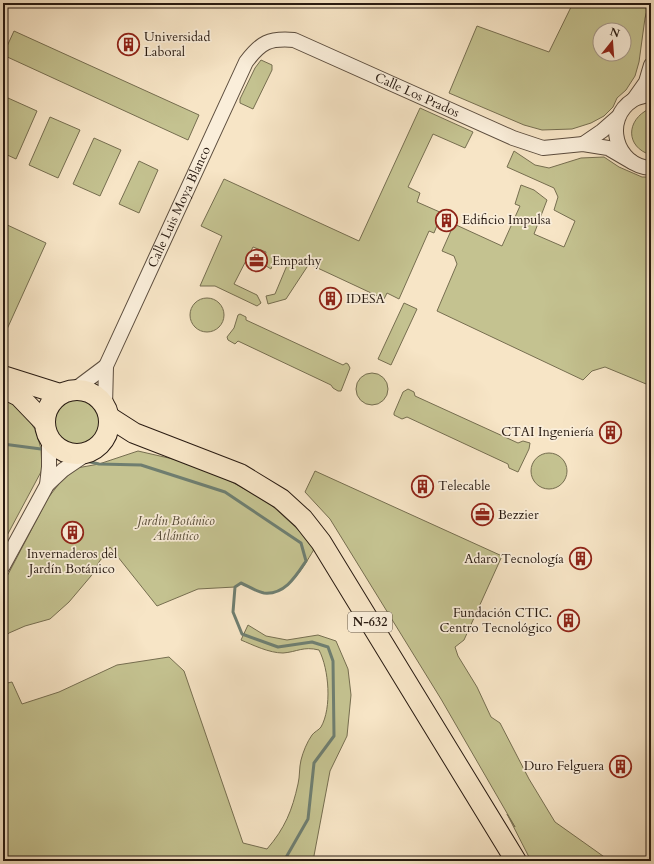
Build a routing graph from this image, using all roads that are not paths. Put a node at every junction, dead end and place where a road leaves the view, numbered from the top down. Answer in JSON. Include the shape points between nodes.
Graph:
{"nodes":[{"id":1,"x":256,"y":49,"type":"joint"},
{"id":2,"x":651,"y":65,"type":"edge"},
{"id":3,"x":651,"y":94,"type":"edge"},
{"id":4,"x":634,"y":99,"type":"junction"},
{"id":5,"x":618,"y":117,"type":"junction"},
{"id":6,"x":583,"y":144,"type":"junction"},
{"id":7,"x":632,"y":162,"type":"junction"},
{"id":8,"x":651,"y":168,"type":"edge"},
{"id":9,"x":106,"y":366,"type":"junction"},
{"id":10,"x":3,"y":376,"type":"edge"},
{"id":11,"x":3,"y":388,"type":"edge"},
{"id":12,"x":67,"y":392,"type":"junction"},
{"id":13,"x":107,"y":412,"type":"junction"},
{"id":14,"x":46,"y":430,"type":"junction"},
{"id":15,"x":166,"y":447,"type":"junction"},
{"id":16,"x":94,"y":450,"type":"junction"},
{"id":17,"x":46,"y":485,"type":"junction"},
{"id":18,"x":3,"y":566,"type":"edge"},
{"id":19,"x":516,"y":861,"type":"edge"}],
"edges":[{"from":1,"to":6,"type":"street","name":"Calle Los Prados","via":[[271,40],[294,40],[513,138],[543,148]]},
{"from":1,"to":9,"type":"street","name":"Calle Luis Moya Blanco","via":[[246,62]]},
{"from":2,"to":4,"type":"street","name":"Calle Los Prados","via":[[646,82]]},
{"from":3,"to":4,"type":"street"},
{"from":4,"to":5,"type":"street","name":"Calle Los Prados","via":[[624,107]]},
{"from":5,"to":6,"type":"street","name":"Calle Los Prados"},
{"from":5,"to":7,"type":"street","via":[[616,140],[619,148]]},
{"from":6,"to":7,"type":"street","name":"Calle Los Prados","via":[[608,148]]},
{"from":7,"to":8,"type":"street","name":"Calle Los Prados"},
{"from":9,"to":12,"type":"street","name":"Calle Luis Moya Blanco"},
{"from":9,"to":13,"type":"street","name":"Calle Luis Moya Blanco"},
{"from":10,"to":12,"type":"highway"},
{"from":11,"to":14,"type":"highway","number":"N-632","via":[[19,396]]},
{"from":12,"to":13,"type":"highway","via":[[83,390],[91,393],[99,398]]},
{"from":12,"to":14,"type":"highway","via":[[50,406]]},
{"from":13,"to":15,"type":"highway","number":"N-632","via":[[134,433]]},
{"from":13,"to":16,"type":"highway","via":[[109,428],[106,438]]},
{"from":14,"to":16,"type":"highway","number":"N-632","via":[[56,447],[65,452],[77,455]]},
{"from":14,"to":17,"type":"street","via":[[49,467]]},
{"from":15,"to":16,"type":"highway","number":"N-632","via":[[131,442]]},
{"from":15,"to":19,"type":"highway","number":"N-632","via":[[240,474],[281,499],[303,519],[321,542]]},
{"from":16,"to":17,"type":"street","via":[[62,470]]},
{"from":17,"to":18,"type":"street"}]}
